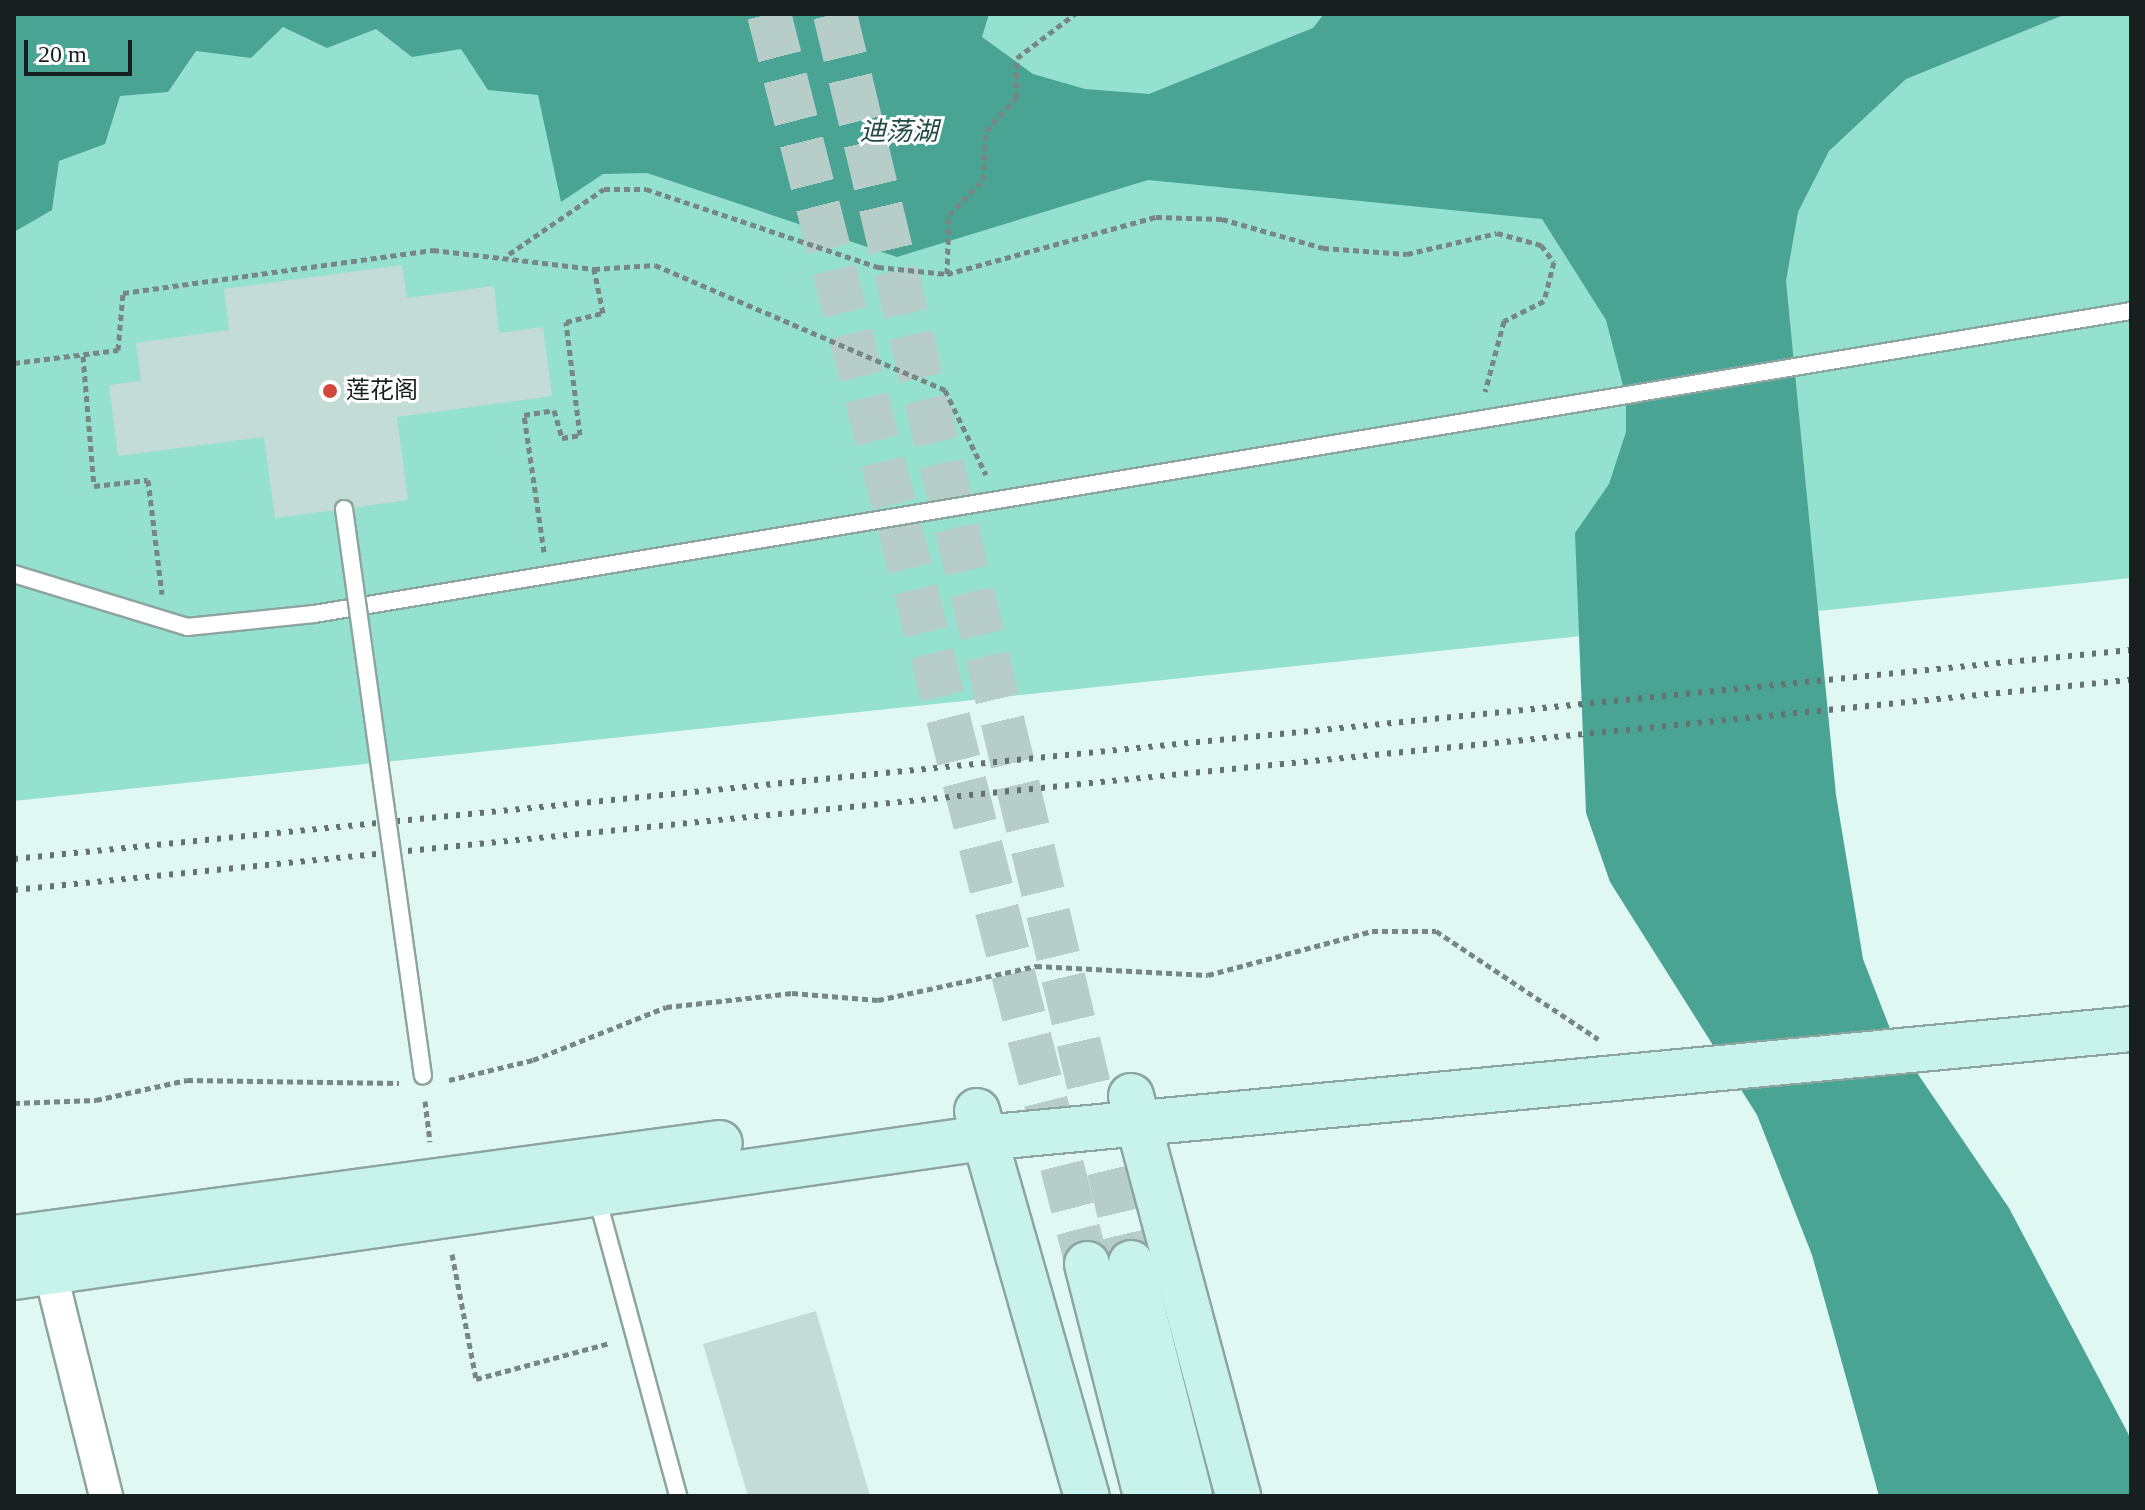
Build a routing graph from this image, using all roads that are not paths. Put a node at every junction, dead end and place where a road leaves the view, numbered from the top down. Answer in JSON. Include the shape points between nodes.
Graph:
{"nodes":[{"id":1,"x":2131,"y":311,"type":"edge"},
{"id":2,"x":344,"y":509,"type":"dead end"},
{"id":3,"x":14,"y":574,"type":"edge"},
{"id":4,"x":2131,"y":1001,"type":"edge"},
{"id":5,"x":2131,"y":1029,"type":"edge"},
{"id":6,"x":1929,"y":1035,"type":"junction"},
{"id":7,"x":1699,"y":1058,"type":"junction"},
{"id":8,"x":428,"y":1078,"type":"road end"},
{"id":9,"x":1135,"y":1110,"type":"junction"},
{"id":10,"x":980,"y":1123,"type":"junction"},
{"id":11,"x":595,"y":1191,"type":"junction"},
{"id":12,"x":30,"y":1256,"type":"edge"},
{"id":13,"x":1131,"y":1263,"type":"tunnel mouth"},
{"id":14,"x":1087,"y":1264,"type":"tunnel mouth"},
{"id":15,"x":106,"y":1496,"type":"edge"},
{"id":16,"x":678,"y":1496,"type":"edge"},
{"id":17,"x":1087,"y":1496,"type":"edge"},
{"id":18,"x":1146,"y":1496,"type":"edge"},
{"id":19,"x":1190,"y":1496,"type":"edge"},
{"id":20,"x":1238,"y":1496,"type":"edge"}],
"edges":[{"from":1,"to":3,"type":"lane","via":[[1517,418],[997,498],[314,614],[187,627]]},
{"from":2,"to":8,"type":"lane","bridge":true},
{"from":4,"to":6,"type":"main road"},
{"from":5,"to":6,"type":"main road"},
{"from":6,"to":7,"type":"main road"},
{"from":7,"to":9,"type":"main road"},
{"from":7,"to":9,"type":"main road","via":[[1620,1054]]},
{"from":9,"to":10,"type":"main road"},
{"from":9,"to":20,"type":"main road"},
{"from":10,"to":11,"type":"main road"},
{"from":10,"to":12,"type":"main road"},
{"from":10,"to":17,"type":"main road"},
{"from":11,"to":12,"type":"main road"},
{"from":11,"to":16,"type":"lane"},
{"from":12,"to":15,"type":"street"},
{"from":13,"to":19,"type":"main road"},
{"from":14,"to":18,"type":"main road"}]}
